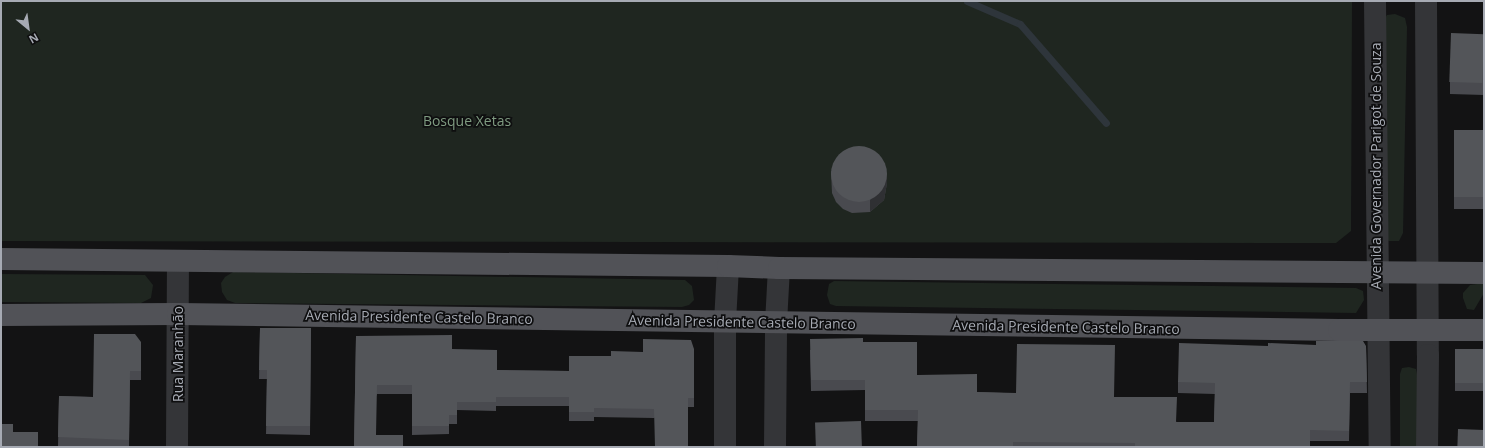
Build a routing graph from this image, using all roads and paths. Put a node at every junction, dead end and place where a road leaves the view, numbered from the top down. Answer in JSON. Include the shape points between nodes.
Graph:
{"nodes":[{"id":1,"x":1375,"y":1,"type":"edge"},
{"id":2,"x":1426,"y":1,"type":"edge"},
{"id":3,"x":1,"y":259,"type":"edge"},
{"id":4,"x":178,"y":261,"type":"junction"},
{"id":5,"x":728,"y":266,"type":"junction"},
{"id":6,"x":779,"y":268,"type":"junction"},
{"id":7,"x":1376,"y":272,"type":"junction"},
{"id":8,"x":1427,"y":273,"type":"junction"},
{"id":9,"x":1484,"y":273,"type":"edge"},
{"id":10,"x":1,"y":314,"type":"edge"},
{"id":11,"x":178,"y":314,"type":"junction"},
{"id":12,"x":725,"y":322,"type":"junction"},
{"id":13,"x":776,"y":323,"type":"junction"},
{"id":14,"x":1377,"y":330,"type":"junction"},
{"id":15,"x":1428,"y":330,"type":"junction"},
{"id":16,"x":1484,"y":330,"type":"edge"},
{"id":17,"x":177,"y":447,"type":"edge"},
{"id":18,"x":725,"y":447,"type":"edge"},
{"id":19,"x":775,"y":447,"type":"edge"},
{"id":20,"x":1380,"y":447,"type":"edge"},
{"id":21,"x":1427,"y":447,"type":"edge"}],
"edges":[{"from":1,"to":7,"type":"street","name":"Avenida Governador Parigot de Souza"},
{"from":2,"to":8,"type":"street"},
{"from":3,"to":4,"type":"main road"},
{"from":4,"to":5,"type":"main road"},
{"from":4,"to":11,"type":"street","name":"Rua Maranhão"},
{"from":5,"to":6,"type":"main road"},
{"from":5,"to":12,"type":"street"},
{"from":6,"to":7,"type":"main road"},
{"from":6,"to":13,"type":"street"},
{"from":7,"to":8,"type":"main road"},
{"from":7,"to":14,"type":"street","name":"Avenida Governador Parigot de Souza"},
{"from":8,"to":9,"type":"main road"},
{"from":8,"to":15,"type":"street"},
{"from":10,"to":11,"type":"main road","name":"Avenida Presidente Castelo Branco"},
{"from":11,"to":12,"type":"main road","name":"Avenida Presidente Castelo Branco"},
{"from":11,"to":17,"type":"street","name":"Rua Maranhão"},
{"from":12,"to":13,"type":"main road","name":"Avenida Presidente Castelo Branco"},
{"from":12,"to":18,"type":"street"},
{"from":13,"to":14,"type":"main road","name":"Avenida Presidente Castelo Branco"},
{"from":13,"to":19,"type":"street"},
{"from":14,"to":15,"type":"main road","name":"Avenida Presidente Castelo Branco"},
{"from":14,"to":20,"type":"street","name":"Avenida Governador Parigot de Souza"},
{"from":15,"to":16,"type":"main road","name":"Avenida Presidente Castelo Branco"},
{"from":15,"to":21,"type":"street"}]}
